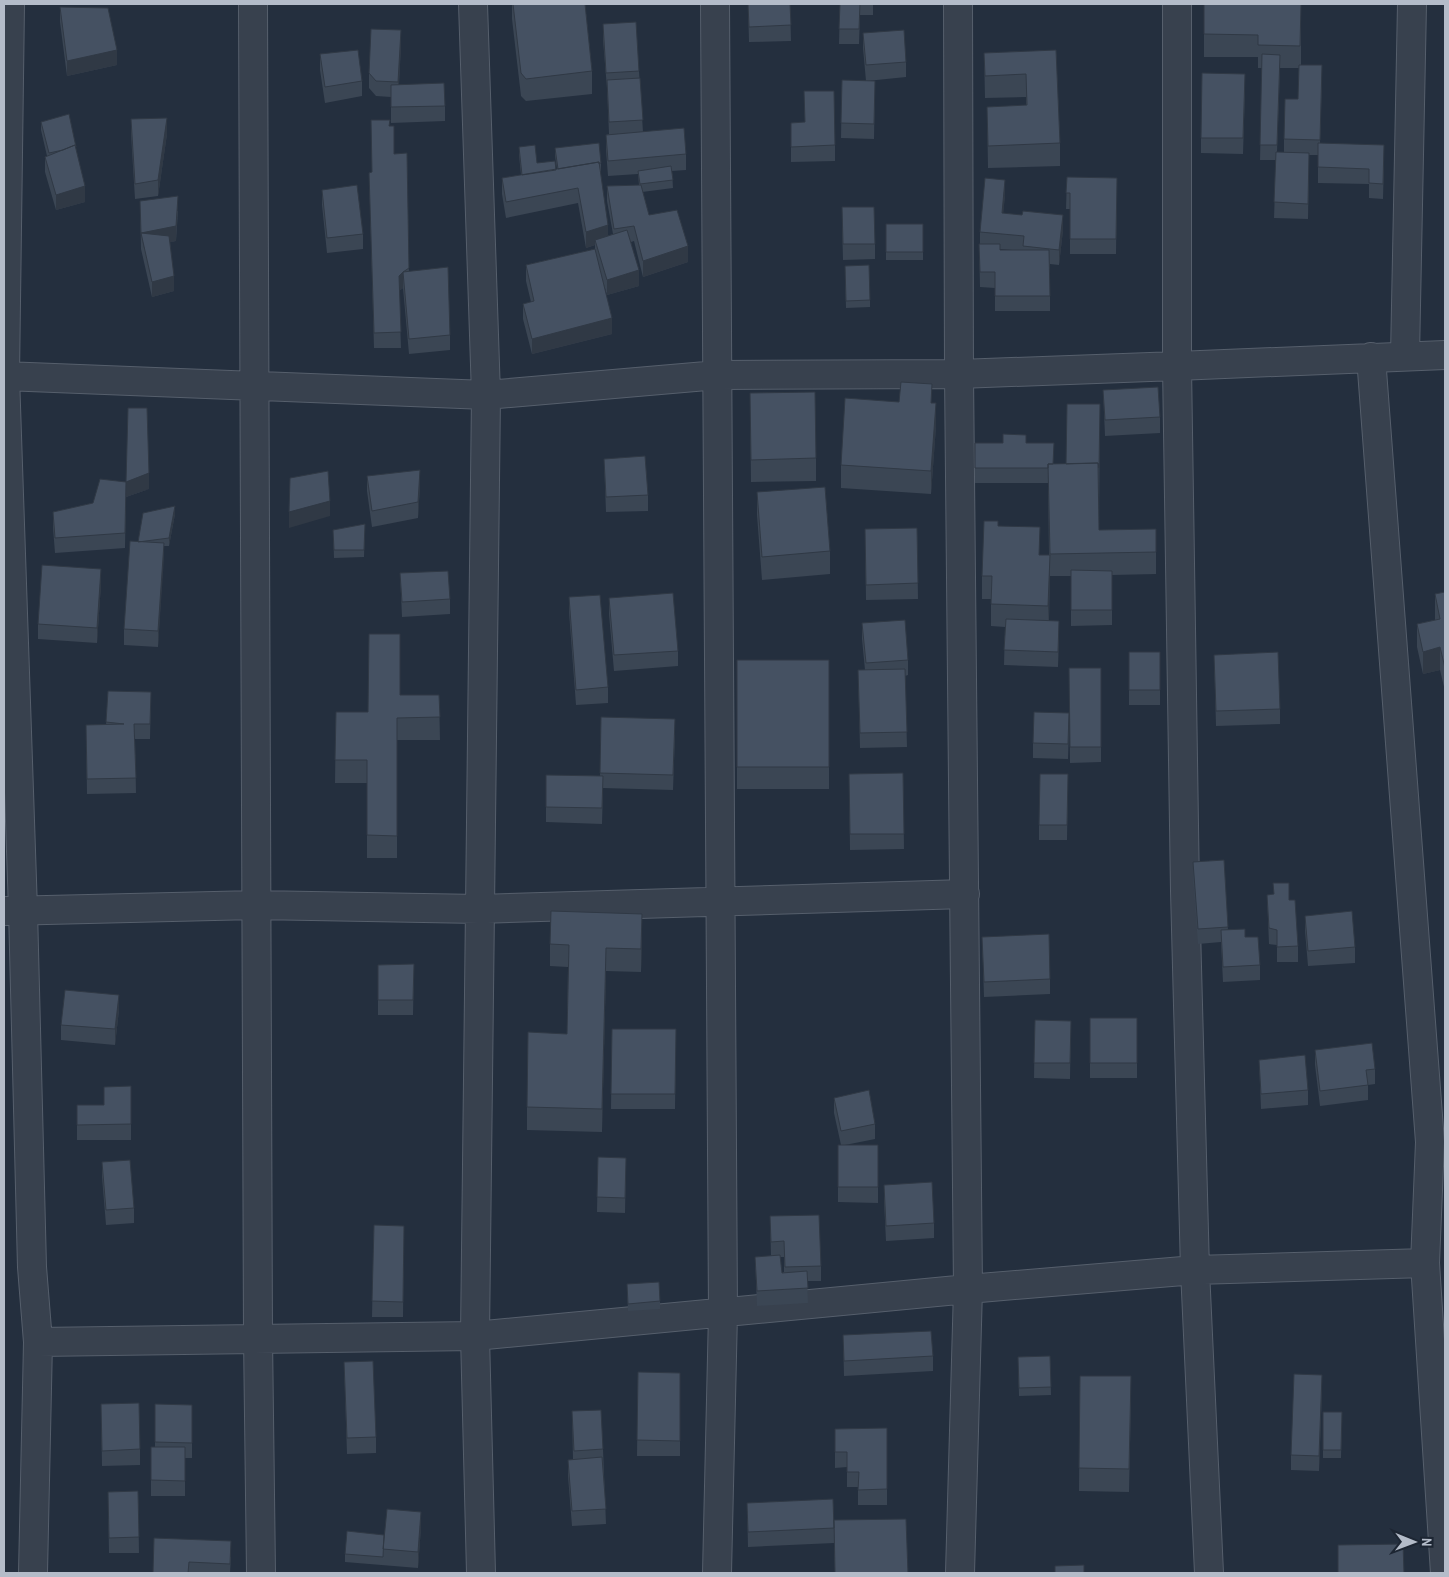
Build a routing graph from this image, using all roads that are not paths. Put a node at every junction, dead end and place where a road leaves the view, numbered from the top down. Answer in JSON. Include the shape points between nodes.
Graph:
{"nodes":[{"id":1,"x":10,"y":4,"type":"edge"},
{"id":2,"x":253,"y":4,"type":"edge"},
{"id":3,"x":473,"y":4,"type":"edge"},
{"id":4,"x":715,"y":4,"type":"edge"},
{"id":5,"x":958,"y":4,"type":"edge"},
{"id":6,"x":1177,"y":4,"type":"edge"},
{"id":7,"x":1412,"y":4,"type":"edge"},
{"id":8,"x":1445,"y":355,"type":"edge"},
{"id":9,"x":1405,"y":356,"type":"junction"},
{"id":10,"x":1371,"y":358,"type":"junction"},
{"id":11,"x":1177,"y":366,"type":"junction"},
{"id":12,"x":959,"y":374,"type":"junction"},
{"id":13,"x":718,"y":375,"type":"junction"},
{"id":14,"x":5,"y":376,"type":"edge"},
{"id":15,"x":254,"y":384,"type":"junction"},
{"id":16,"x":486,"y":395,"type":"junction"},
{"id":17,"x":965,"y":894,"type":"junction"},
{"id":18,"x":720,"y":902,"type":"junction"},
{"id":19,"x":256,"y":905,"type":"junction"},
{"id":20,"x":480,"y":908,"type":"junction"},
{"id":21,"x":13,"y":910,"type":"edge"},
{"id":22,"x":1425,"y":1263,"type":"junction"},
{"id":23,"x":1196,"y":1270,"type":"junction"},
{"id":24,"x":968,"y":1289,"type":"junction"},
{"id":25,"x":723,"y":1313,"type":"junction"},
{"id":26,"x":474,"y":1336,"type":"junction"},
{"id":27,"x":258,"y":1337,"type":"junction"},
{"id":28,"x":38,"y":1342,"type":"junction"},
{"id":29,"x":33,"y":1573,"type":"edge"},
{"id":30,"x":261,"y":1573,"type":"edge"},
{"id":31,"x":481,"y":1573,"type":"edge"},
{"id":32,"x":717,"y":1573,"type":"edge"},
{"id":33,"x":960,"y":1573,"type":"edge"},
{"id":34,"x":1209,"y":1573,"type":"edge"},
{"id":35,"x":1445,"y":1573,"type":"edge"}],
"edges":[{"from":1,"to":14,"type":"street"},
{"from":2,"to":15,"type":"street"},
{"from":3,"to":16,"type":"street"},
{"from":4,"to":13,"type":"street"},
{"from":5,"to":12,"type":"street"},
{"from":6,"to":11,"type":"street"},
{"from":7,"to":9,"type":"street"},
{"from":8,"to":9,"type":"street"},
{"from":9,"to":10,"type":"street"},
{"from":10,"to":11,"type":"street"},
{"from":10,"to":22,"type":"street","via":[[1430,1142]]},
{"from":11,"to":12,"type":"street"},
{"from":11,"to":23,"type":"street","via":[[1185,891]]},
{"from":12,"to":13,"type":"street"},
{"from":12,"to":17,"type":"street"},
{"from":13,"to":16,"type":"street"},
{"from":13,"to":18,"type":"street"},
{"from":14,"to":15,"type":"street"},
{"from":14,"to":21,"type":"street"},
{"from":15,"to":16,"type":"street"},
{"from":15,"to":19,"type":"street"},
{"from":16,"to":20,"type":"street"},
{"from":17,"to":18,"type":"street"},
{"from":17,"to":24,"type":"street"},
{"from":18,"to":20,"type":"street"},
{"from":18,"to":25,"type":"street"},
{"from":19,"to":20,"type":"street"},
{"from":19,"to":21,"type":"street"},
{"from":19,"to":27,"type":"street"},
{"from":20,"to":26,"type":"street"},
{"from":21,"to":28,"type":"street"},
{"from":22,"to":23,"type":"street"},
{"from":22,"to":35,"type":"street"},
{"from":23,"to":24,"type":"street"},
{"from":23,"to":34,"type":"street"},
{"from":24,"to":25,"type":"street"},
{"from":24,"to":33,"type":"street"},
{"from":25,"to":26,"type":"street"},
{"from":25,"to":32,"type":"street"},
{"from":26,"to":27,"type":"street"},
{"from":26,"to":31,"type":"street"},
{"from":27,"to":28,"type":"street"},
{"from":27,"to":30,"type":"street"},
{"from":28,"to":29,"type":"street"}]}
